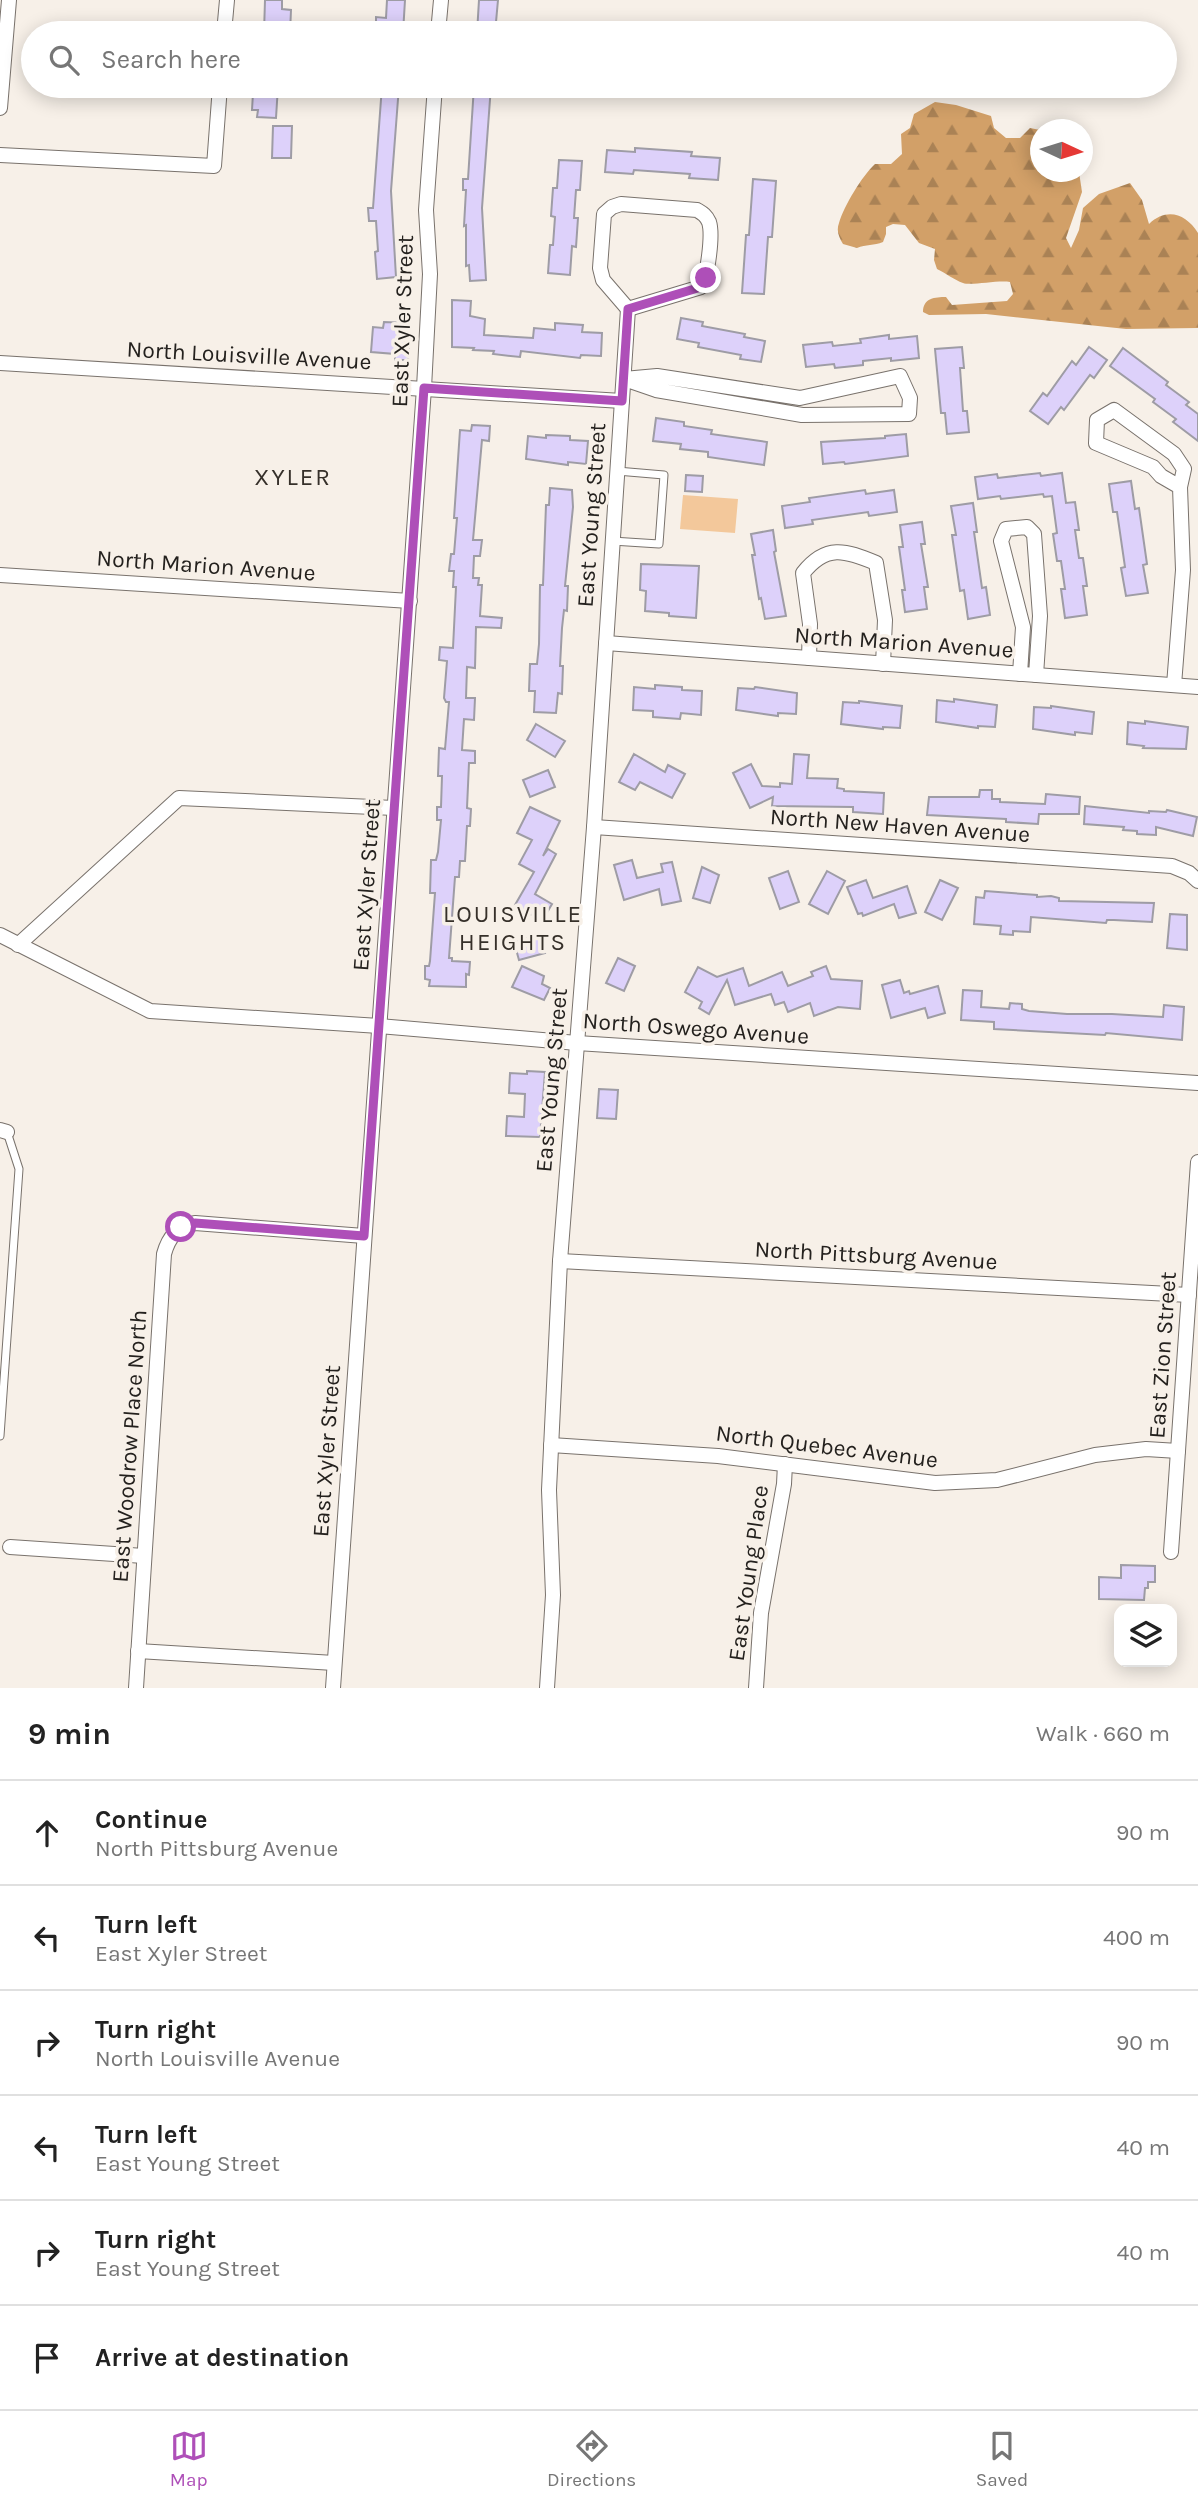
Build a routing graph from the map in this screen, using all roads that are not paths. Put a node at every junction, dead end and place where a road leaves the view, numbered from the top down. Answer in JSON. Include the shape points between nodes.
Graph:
{"nodes":[{"id":1,"x":9,"y":0,"type":"edge"},
{"id":2,"x":227,"y":0,"type":"edge"},
{"id":3,"x":441,"y":0,"type":"edge"},
{"id":4,"x":226,"y":21,"type":"edge"},
{"id":5,"x":439,"y":21,"type":"edge"},
{"id":6,"x":219,"y":98,"type":"edge"},
{"id":7,"x":434,"y":98,"type":"edge"},
{"id":8,"x":0,"y":108,"type":"edge"},
{"id":9,"x":0,"y":155,"type":"edge"},
{"id":10,"x":628,"y":309,"type":"junction"},
{"id":11,"x":0,"y":363,"type":"edge"},
{"id":12,"x":624,"y":379,"type":"junction"},
{"id":13,"x":424,"y":388,"type":"junction"},
{"id":14,"x":622,"y":401,"type":"junction"},
{"id":15,"x":617,"y":471,"type":"junction"},
{"id":16,"x":1180,"y":487,"type":"junction"},
{"id":17,"x":612,"y":541,"type":"junction"},
{"id":18,"x":0,"y":575,"type":"edge"},
{"id":19,"x":410,"y":601,"type":"junction"},
{"id":20,"x":606,"y":643,"type":"junction"},
{"id":21,"x":809,"y":658,"type":"junction"},
{"id":22,"x":883,"y":664,"type":"junction"},
{"id":23,"x":1020,"y":674,"type":"junction"},
{"id":24,"x":1036,"y":675,"type":"junction"},
{"id":25,"x":1174,"y":685,"type":"junction"},
{"id":26,"x":1198,"y":687,"type":"edge"},
{"id":27,"x":394,"y":808,"type":"junction"},
{"id":28,"x":594,"y":827,"type":"junction"},
{"id":29,"x":1198,"y":881,"type":"edge"},
{"id":30,"x":0,"y":935,"type":"edge"},
{"id":31,"x":18,"y":945,"type":"junction"},
{"id":32,"x":379,"y":1026,"type":"junction"},
{"id":33,"x":577,"y":1043,"type":"junction"},
{"id":34,"x":1198,"y":1083,"type":"edge"},
{"id":35,"x":4,"y":1131,"type":"edge"},
{"id":36,"x":1198,"y":1162,"type":"edge"},
{"id":37,"x":364,"y":1236,"type":"junction"},
{"id":38,"x":560,"y":1261,"type":"junction"},
{"id":39,"x":1189,"y":1295,"type":"junction"},
{"id":40,"x":0,"y":1436,"type":"edge"},
{"id":41,"x":551,"y":1446,"type":"junction"},
{"id":42,"x":1178,"y":1451,"type":"junction"},
{"id":43,"x":785,"y":1464,"type":"junction"},
{"id":44,"x":5,"y":1545,"type":"edge"},
{"id":45,"x":1171,"y":1552,"type":"dead end"},
{"id":46,"x":144,"y":1556,"type":"junction"},
{"id":47,"x":138,"y":1651,"type":"junction"},
{"id":48,"x":334,"y":1663,"type":"junction"},
{"id":49,"x":136,"y":1688,"type":"edge"},
{"id":50,"x":332,"y":1688,"type":"edge"},
{"id":51,"x":547,"y":1688,"type":"edge"},
{"id":52,"x":756,"y":1688,"type":"edge"}],
"edges":[{"from":1,"to":8,"type":"street"},
{"from":2,"to":4,"type":"street"},
{"from":3,"to":5,"type":"street"},
{"from":6,"to":9,"type":"street","via":[[214,166]]},
{"from":7,"to":13,"type":"street","name":"East Xyler Street","via":[[426,210],[430,274]]},
{"from":10,"to":10,"type":"street","via":[[603,280],[604,214],[621,204],[697,210],[706,216],[710,225],[706,278],[701,287]]},
{"from":10,"to":12,"type":"street","name":"East Young Street"},
{"from":11,"to":13,"type":"street","name":"North Louisville Avenue"},
{"from":12,"to":12,"type":"street","via":[[656,390],[802,415],[909,414],[911,398],[900,376],[800,398],[657,376]]},
{"from":12,"to":14,"type":"street","name":"East Young Street"},
{"from":13,"to":14,"type":"street","name":"North Louisville Avenue"},
{"from":13,"to":19,"type":"street","name":"East Xyler Street"},
{"from":14,"to":15,"type":"street","name":"East Young Street"},
{"from":15,"to":17,"type":"street","name":"East Young Street"},
{"from":15,"to":17,"type":"lane","via":[[664,475],[659,544]]},
{"from":16,"to":16,"type":"street","via":[[1184,470],[1174,454],[1114,410],[1097,420],[1096,443],[1153,467]]},
{"from":16,"to":25,"type":"street","via":[[1184,570]]},
{"from":17,"to":20,"type":"street","name":"East Young Street"},
{"from":18,"to":19,"type":"street","name":"North Marion Avenue"},
{"from":19,"to":27,"type":"street","name":"East Xyler Street"},
{"from":20,"to":21,"type":"street","name":"North Marion Avenue"},
{"from":20,"to":28,"type":"street","name":"East Young Street"},
{"from":21,"to":22,"type":"street","name":"North Marion Avenue"},
{"from":21,"to":22,"type":"street","via":[[803,573],[814,560],[831,552],[846,552],[876,563],[885,620]]},
{"from":22,"to":23,"type":"street","name":"North Marion Avenue"},
{"from":23,"to":24,"type":"street","name":"North Marion Avenue"},
{"from":23,"to":24,"type":"street","via":[[1023,627],[1001,541],[1006,529],[1027,527],[1034,534],[1040,616]]},
{"from":24,"to":25,"type":"street","name":"North Marion Avenue"},
{"from":25,"to":26,"type":"street","name":"North Marion Avenue"},
{"from":27,"to":31,"type":"street","via":[[179,798]]},
{"from":27,"to":32,"type":"street","name":"East Xyler Street"},
{"from":28,"to":29,"type":"street","name":"North New Haven Avenue","via":[[1172,866]]},
{"from":28,"to":33,"type":"street","name":"East Young Street"},
{"from":30,"to":31,"type":"street","name":"North Oswego Avenue"},
{"from":31,"to":32,"type":"street","name":"North Oswego Avenue","via":[[150,1011]]},
{"from":32,"to":33,"type":"street","name":"North Oswego Avenue"},
{"from":32,"to":37,"type":"street","name":"East Xyler Street"},
{"from":33,"to":34,"type":"street","name":"North Oswego Avenue"},
{"from":33,"to":38,"type":"street","name":"East Young Street"},
{"from":35,"to":40,"type":"lane","via":[[19,1168]]},
{"from":36,"to":39,"type":"street","name":"East Zion Street"},
{"from":37,"to":46,"type":"street","name":"East Woodrow Place North","via":[[195,1223],[181,1227],[168,1240]]},
{"from":37,"to":48,"type":"street","name":"East Xyler Street"},
{"from":38,"to":39,"type":"street","name":"North Pittsburg Avenue"},
{"from":38,"to":41,"type":"street","name":"East Young Street"},
{"from":39,"to":42,"type":"street","name":"East Zion Street"},
{"from":41,"to":43,"type":"street","name":"North Quebec Avenue"},
{"from":41,"to":51,"type":"street","name":"East Young Street","via":[[553,1594]]},
{"from":42,"to":43,"type":"street","name":"North Quebec Avenue","via":[[1146,1449],[1095,1455],[998,1480],[935,1483]]},
{"from":42,"to":45,"type":"street","name":"East Zion Street"},
{"from":43,"to":52,"type":"street","name":"East Young Place","via":[[761,1613]]},
{"from":44,"to":46,"type":"street"},
{"from":46,"to":47,"type":"street","name":"East Woodrow Place North"},
{"from":47,"to":48,"type":"street"},
{"from":47,"to":49,"type":"street","name":"East Woodrow Place North"},
{"from":48,"to":50,"type":"street","name":"East Xyler Street"}]}
